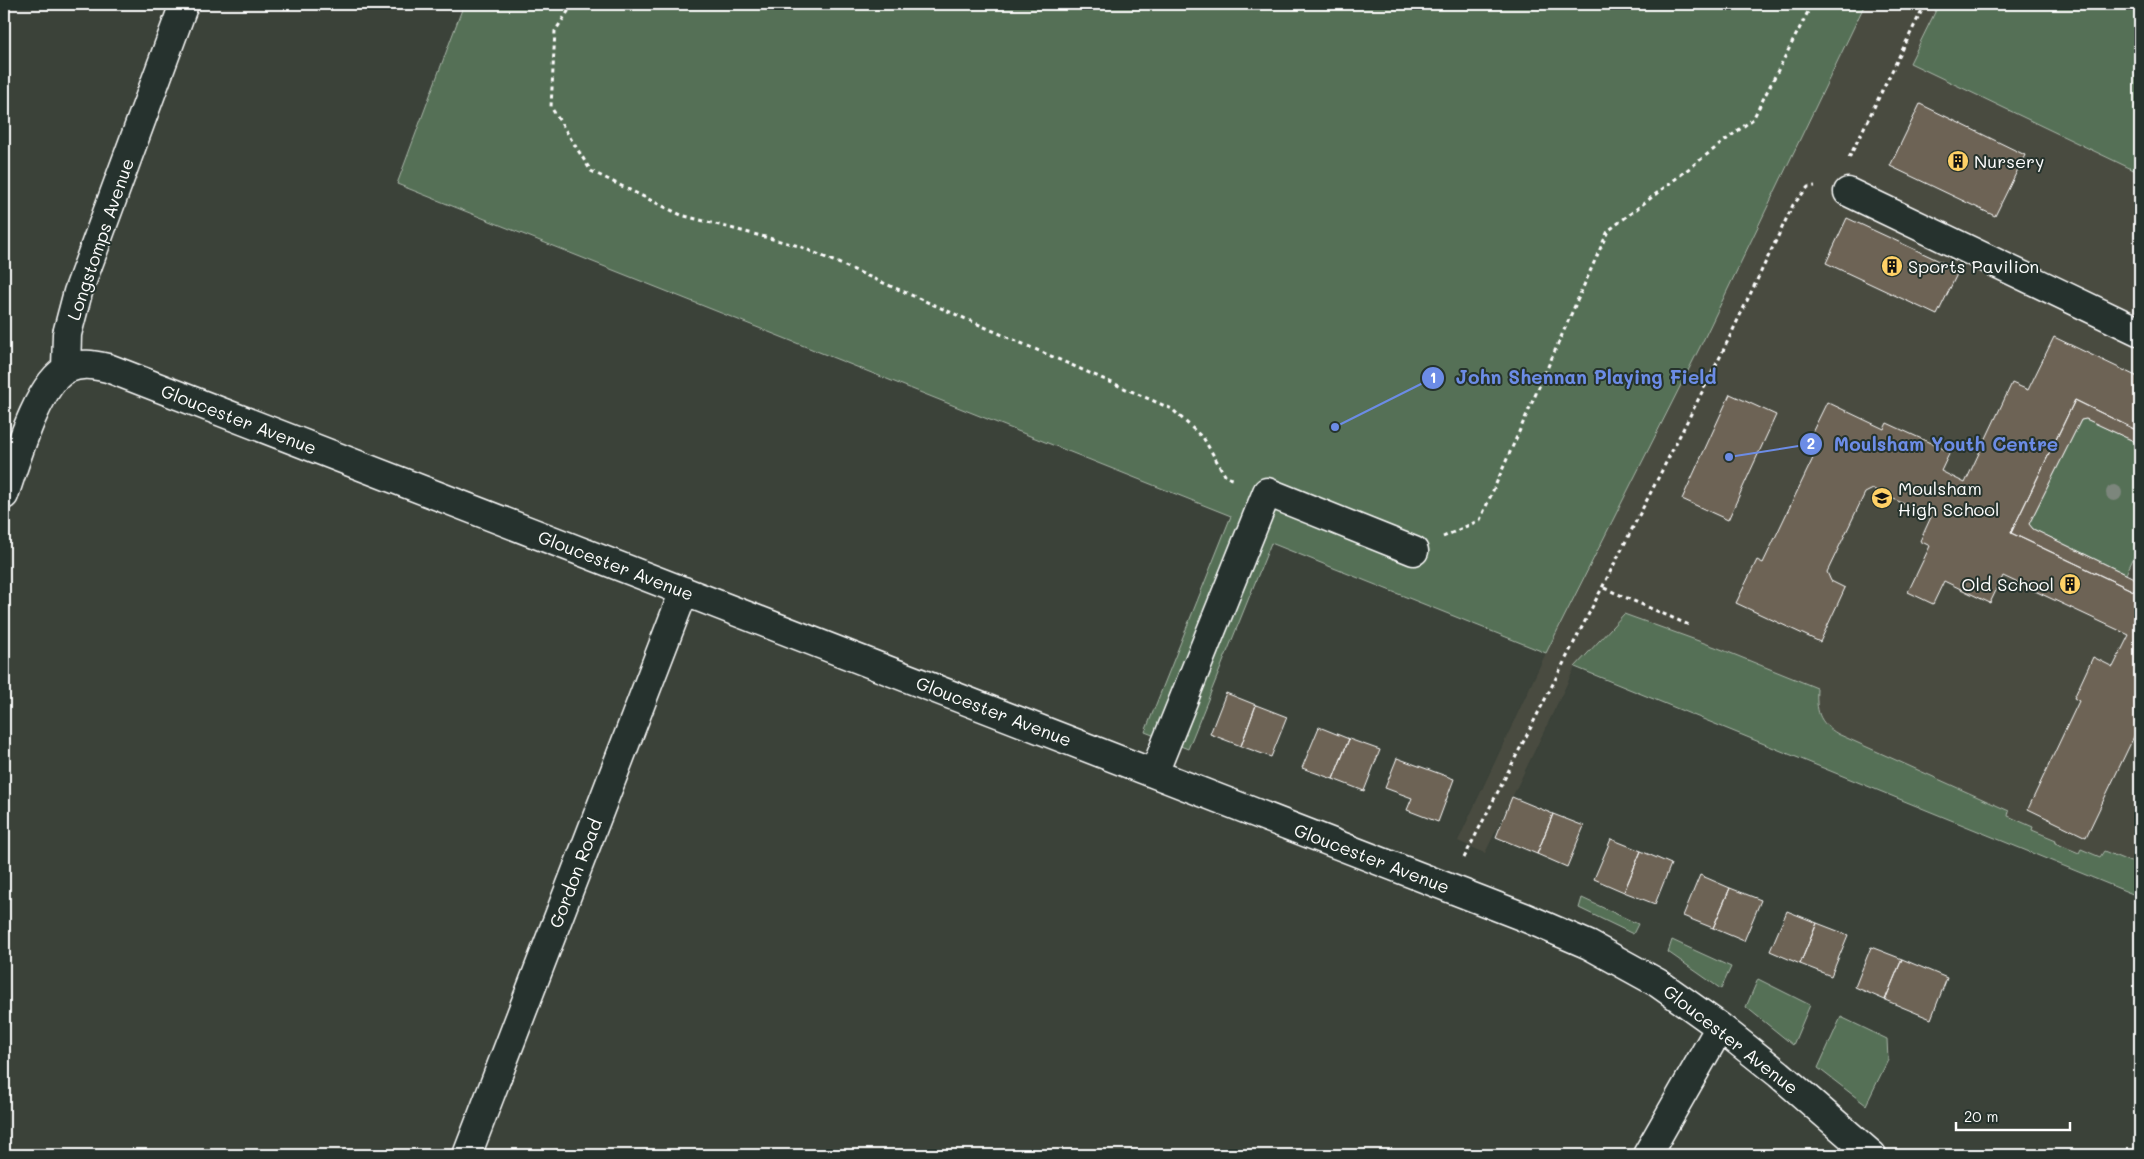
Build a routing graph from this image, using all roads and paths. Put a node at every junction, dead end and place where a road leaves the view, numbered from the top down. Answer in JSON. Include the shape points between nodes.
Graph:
{"nodes":[{"id":1,"x":184,"y":4,"type":"edge"},
{"id":2,"x":573,"y":4,"type":"edge"},
{"id":3,"x":1812,"y":4,"type":"edge"},
{"id":4,"x":1925,"y":4,"type":"edge"},
{"id":5,"x":1842,"y":189,"type":"junction"},
{"id":6,"x":2140,"y":332,"type":"edge"},
{"id":7,"x":66,"y":369,"type":"junction"},
{"id":8,"x":1267,"y":492,"type":"junction"},
{"id":9,"x":4,"y":495,"type":"edge"},
{"id":10,"x":1414,"y":550,"type":"joint"},
{"id":11,"x":1604,"y":588,"type":"junction"},
{"id":12,"x":684,"y":591,"type":"junction"},
{"id":13,"x":1689,"y":625,"type":"dead end"},
{"id":14,"x":1154,"y":773,"type":"junction"},
{"id":15,"x":1450,"y":888,"type":"junction"},
{"id":16,"x":1720,"y":1028,"type":"junction"},
{"id":17,"x":467,"y":1155,"type":"edge"},
{"id":18,"x":1647,"y":1155,"type":"edge"},
{"id":19,"x":1872,"y":1155,"type":"edge"}],
"edges":[{"from":1,"to":7,"type":"street","name":"Longstomps Avenue","via":[[78,292],[67,334]]},
{"from":2,"to":8,"type":"path","via":[[554,31],[551,107],[591,171],[681,214],[799,246],[1172,409],[1204,439],[1226,477]]},
{"from":3,"to":10,"type":"path","via":[[1753,118],[1608,231],[1480,520]]},
{"from":4,"to":5,"type":"path"},
{"from":5,"to":6,"type":"street"},
{"from":5,"to":11,"type":"path","via":[[1821,184],[1808,187],[1793,205]]},
{"from":7,"to":9,"type":"street","via":[[49,382],[39,398]]},
{"from":7,"to":12,"type":"street","name":"Gloucester Avenue","via":[[85,364],[108,368]]},
{"from":8,"to":10,"type":"street"},
{"from":8,"to":14,"type":"street"},
{"from":11,"to":13,"type":"path"},
{"from":11,"to":15,"type":"path"},
{"from":12,"to":14,"type":"street","name":"Gloucester Avenue"},
{"from":12,"to":17,"type":"street","name":"Gordon Road"},
{"from":14,"to":15,"type":"street","name":"Gloucester Avenue"},
{"from":15,"to":16,"type":"street","name":"Gloucester Avenue","via":[[1589,945],[1658,983]]},
{"from":16,"to":18,"type":"street"},
{"from":16,"to":19,"type":"street","name":"Gloucester Avenue","via":[[1779,1074]]}]}
